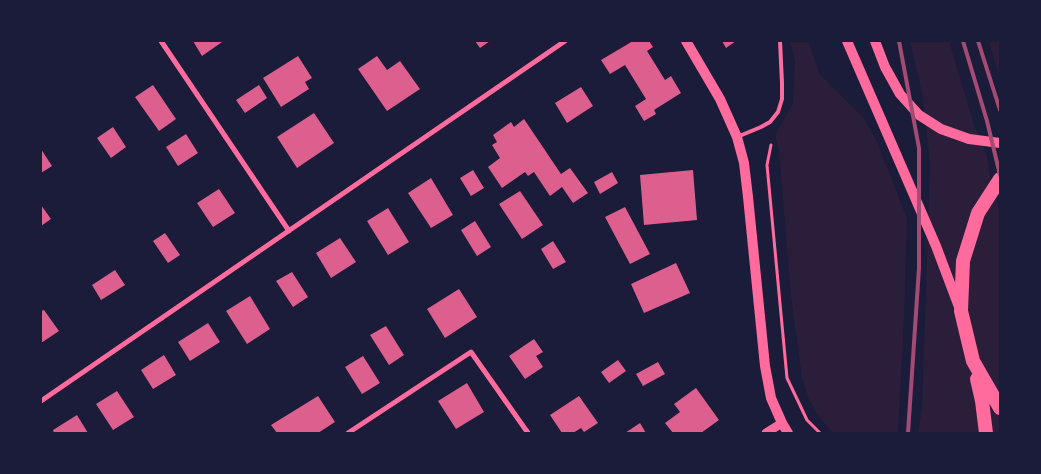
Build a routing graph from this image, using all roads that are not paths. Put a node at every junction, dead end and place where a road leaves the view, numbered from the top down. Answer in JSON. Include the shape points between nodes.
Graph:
{"nodes":[{"id":1,"x":161,"y":41,"type":"edge"},
{"id":2,"x":565,"y":41,"type":"edge"},
{"id":3,"x":686,"y":41,"type":"edge"},
{"id":4,"x":780,"y":41,"type":"edge"},
{"id":5,"x":847,"y":41,"type":"edge"},
{"id":6,"x":875,"y":41,"type":"edge"},
{"id":7,"x":737,"y":137,"type":"junction"},
{"id":8,"x":1000,"y":143,"type":"edge"},
{"id":9,"x":1000,"y":179,"type":"edge"},
{"id":10,"x":289,"y":231,"type":"junction"},
{"id":11,"x":961,"y":311,"type":"junction"},
{"id":12,"x":973,"y":361,"type":"junction"},
{"id":13,"x":41,"y":402,"type":"edge"},
{"id":14,"x":1000,"y":408,"type":"edge"},
{"id":15,"x":782,"y":423,"type":"junction"},
{"id":16,"x":348,"y":433,"type":"edge"},
{"id":17,"x":528,"y":433,"type":"edge"},
{"id":18,"x":766,"y":433,"type":"edge"},
{"id":19,"x":788,"y":433,"type":"edge"},
{"id":20,"x":986,"y":433,"type":"edge"}],
"edges":[{"from":1,"to":10,"type":"street"},
{"from":2,"to":10,"type":"street"},
{"from":3,"to":7,"type":"main road","via":[[720,99]]},
{"from":4,"to":7,"type":"lane","via":[[782,100],[778,112],[770,122]]},
{"from":5,"to":11,"type":"main road"},
{"from":6,"to":8,"type":"main road","via":[[900,94],[919,115],[969,139]]},
{"from":7,"to":15,"type":"main road","via":[[744,163],[765,366],[771,398]]},
{"from":9,"to":11,"type":"highway","via":[[978,213],[963,261]]},
{"from":10,"to":13,"type":"street"},
{"from":11,"to":12,"type":"highway"},
{"from":12,"to":14,"type":"highway"},
{"from":12,"to":20,"type":"highway"},
{"from":15,"to":18,"type":"street"},
{"from":15,"to":19,"type":"main road"},
{"from":16,"to":17,"type":"street","via":[[471,352]]}]}
